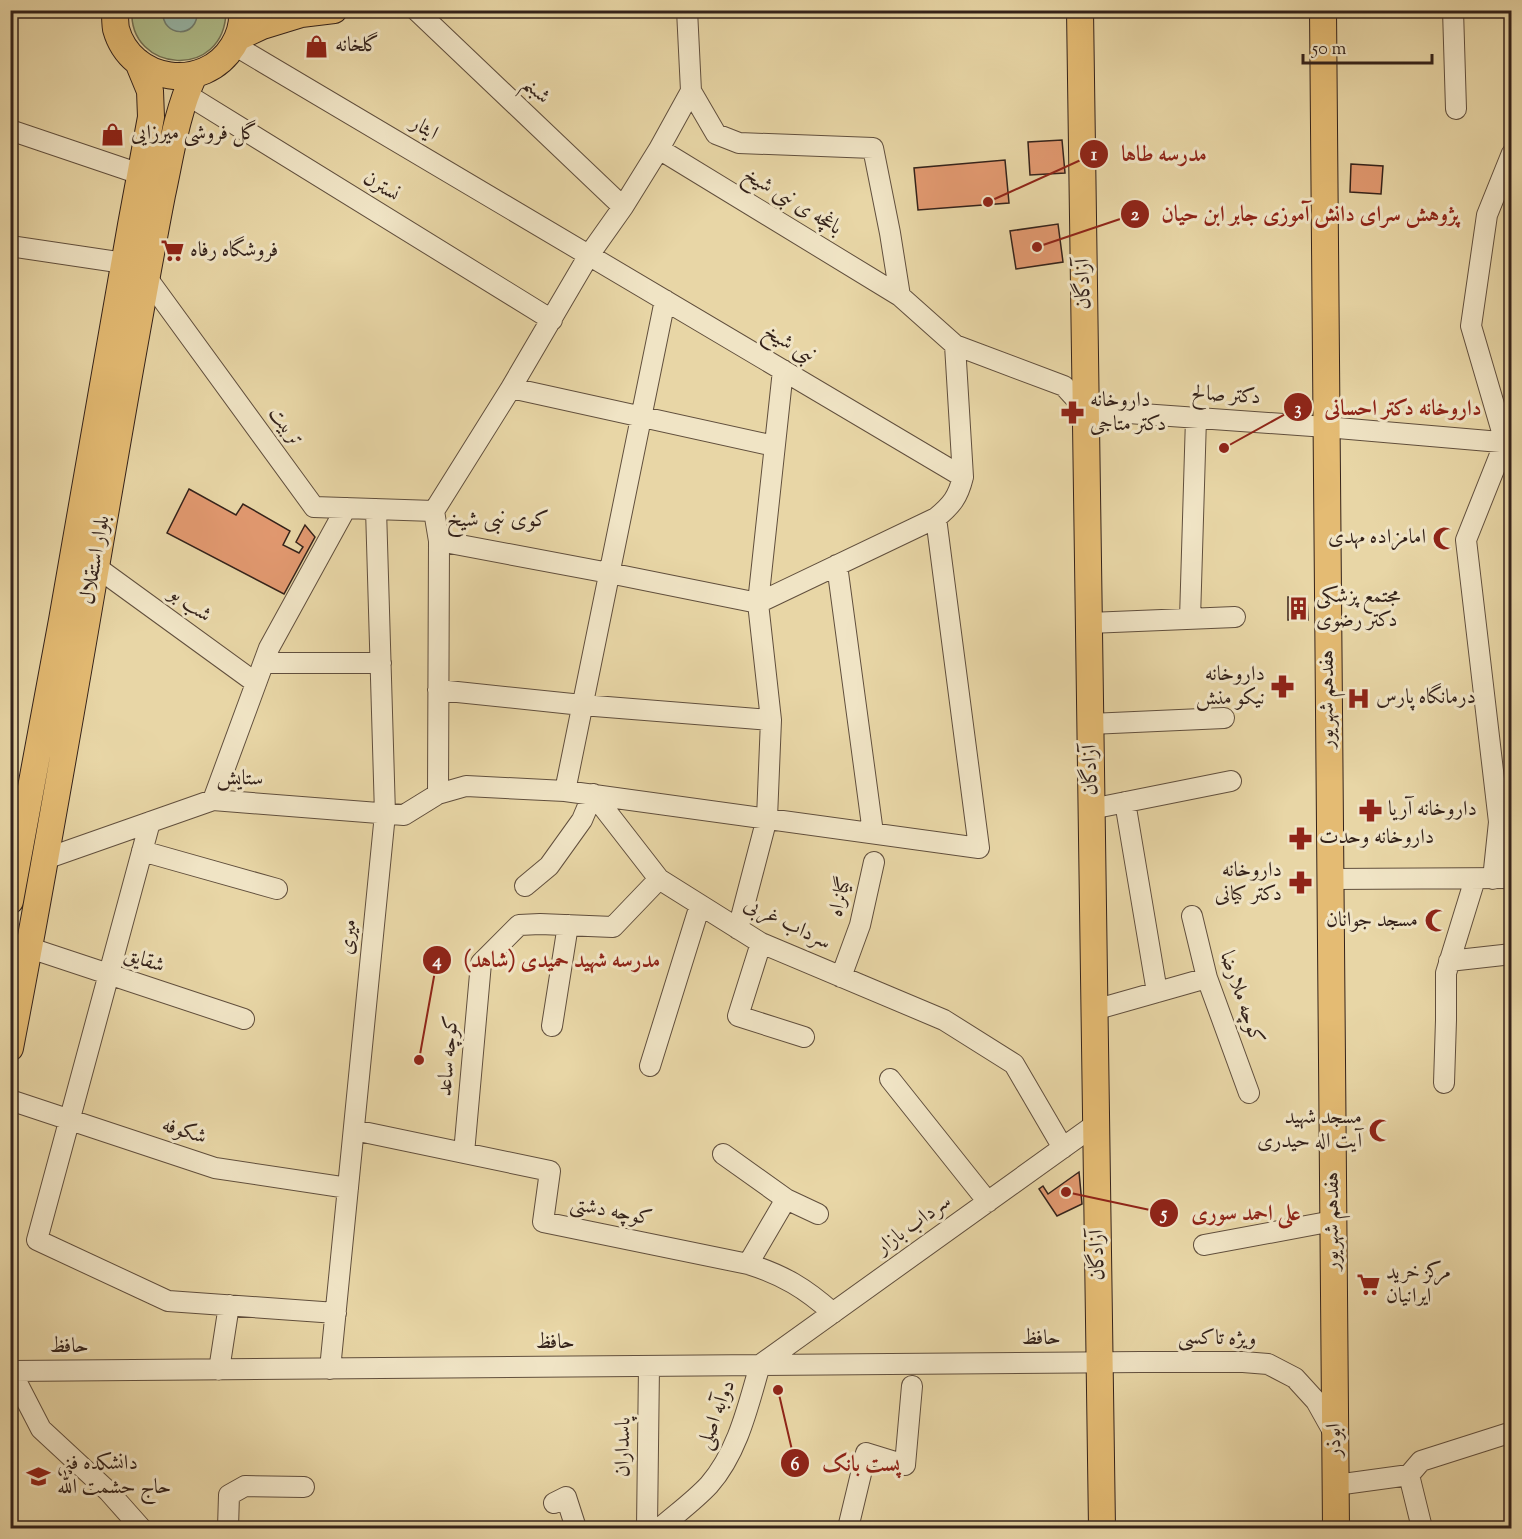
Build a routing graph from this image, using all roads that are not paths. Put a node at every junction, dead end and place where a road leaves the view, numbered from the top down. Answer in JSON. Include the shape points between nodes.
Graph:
{"nodes":[{"id":1,"x":115,"y":10,"type":"edge"},
{"id":2,"x":242,"y":10,"type":"edge"},
{"id":3,"x":334,"y":10,"type":"edge"},
{"id":4,"x":416,"y":10,"type":"edge"},
{"id":5,"x":687,"y":10,"type":"edge"},
{"id":6,"x":1080,"y":10,"type":"edge"},
{"id":7,"x":1323,"y":10,"type":"edge"},
{"id":8,"x":1453,"y":10,"type":"edge"},
{"id":9,"x":236,"y":41,"type":"junction"},
{"id":10,"x":138,"y":62,"type":"junction"},
{"id":11,"x":190,"y":85,"type":"junction"},
{"id":12,"x":691,"y":91,"type":"junction"},
{"id":13,"x":1456,"y":109,"type":"dead end"},
{"id":14,"x":10,"y":130,"type":"edge"},
{"id":15,"x":658,"y":149,"type":"junction"},
{"id":16,"x":1512,"y":153,"type":"edge"},
{"id":17,"x":140,"y":174,"type":"junction"},
{"id":18,"x":622,"y":207,"type":"junction"},
{"id":19,"x":10,"y":246,"type":"edge"},
{"id":20,"x":589,"y":255,"type":"junction"},
{"id":21,"x":124,"y":263,"type":"junction"},
{"id":22,"x":147,"y":278,"type":"junction"},
{"id":23,"x":900,"y":296,"type":"junction"},
{"id":24,"x":665,"y":300,"type":"junction"},
{"id":25,"x":552,"y":320,"type":"junction"},
{"id":26,"x":954,"y":345,"type":"junction"},
{"id":27,"x":783,"y":369,"type":"junction"},
{"id":28,"x":511,"y":388,"type":"junction"},
{"id":29,"x":1086,"y":410,"type":"junction"},
{"id":30,"x":640,"y":416,"type":"junction"},
{"id":31,"x":1196,"y":418,"type":"junction"},
{"id":32,"x":1326,"y":427,"type":"junction"},
{"id":33,"x":1508,"y":442,"type":"edge"},
{"id":34,"x":774,"y":446,"type":"junction"},
{"id":35,"x":963,"y":477,"type":"junction"},
{"id":36,"x":346,"y":508,"type":"junction"},
{"id":37,"x":376,"y":509,"type":"junction"},
{"id":38,"x":434,"y":511,"type":"junction"},
{"id":39,"x":936,"y":518,"type":"junction"},
{"id":40,"x":439,"y":542,"type":"junction"},
{"id":41,"x":837,"y":565,"type":"junction"},
{"id":42,"x":95,"y":566,"type":"junction"},
{"id":43,"x":609,"y":573,"type":"junction"},
{"id":44,"x":758,"y":603,"type":"junction"},
{"id":45,"x":1235,"y":616,"type":"dead end"},
{"id":46,"x":1190,"y":619,"type":"junction"},
{"id":47,"x":1089,"y":623,"type":"junction"},
{"id":48,"x":264,"y":663,"type":"junction"},
{"id":49,"x":381,"y":663,"type":"junction"},
{"id":50,"x":256,"y":683,"type":"junction"},
{"id":51,"x":438,"y":690,"type":"junction"},
{"id":52,"x":582,"y":705,"type":"junction"},
{"id":53,"x":1224,"y":718,"type":"dead end"},
{"id":54,"x":771,"y":720,"type":"junction"},
{"id":55,"x":1090,"y":724,"type":"junction"},
{"id":56,"x":1231,"y":781,"type":"dead end"},
{"id":57,"x":565,"y":791,"type":"junction"},
{"id":58,"x":438,"y":794,"type":"junction"},
{"id":59,"x":593,"y":794,"type":"junction"},
{"id":60,"x":213,"y":800,"type":"junction"},
{"id":61,"x":1125,"y":802,"type":"junction"},
{"id":62,"x":19,"y":804,"type":"edge"},
{"id":63,"x":1091,"y":809,"type":"junction"},
{"id":64,"x":385,"y":813,"type":"junction"},
{"id":65,"x":767,"y":818,"type":"junction"},
{"id":66,"x":150,"y":822,"type":"junction"},
{"id":67,"x":873,"y":833,"type":"junction"},
{"id":68,"x":142,"y":851,"type":"junction"},
{"id":69,"x":45,"y":859,"type":"junction"},
{"id":70,"x":874,"y":862,"type":"dead end"},
{"id":71,"x":659,"y":879,"type":"junction"},
{"id":72,"x":1330,"y":879,"type":"junction"},
{"id":73,"x":1493,"y":879,"type":"edge"},
{"id":74,"x":525,"y":886,"type":"dead end"},
{"id":75,"x":277,"y":889,"type":"dead end"},
{"id":76,"x":10,"y":901,"type":"edge"},
{"id":77,"x":700,"y":905,"type":"junction"},
{"id":78,"x":1192,"y":916,"type":"dead end"},
{"id":79,"x":568,"y":925,"type":"junction"},
{"id":80,"x":738,"y":929,"type":"junction"},
{"id":81,"x":761,"y":943,"type":"junction"},
{"id":82,"x":30,"y":948,"type":"junction"},
{"id":83,"x":1512,"y":954,"type":"edge"},
{"id":84,"x":1449,"y":961,"type":"junction"},
{"id":85,"x":109,"y":974,"type":"junction"},
{"id":86,"x":842,"y":977,"type":"junction"},
{"id":87,"x":1207,"y":978,"type":"junction"},
{"id":88,"x":1157,"y":992,"type":"junction"},
{"id":89,"x":1095,"y":1010,"type":"junction"},
{"id":90,"x":244,"y":1019,"type":"dead end"},
{"id":91,"x":552,"y":1026,"type":"dead end"},
{"id":92,"x":804,"y":1037,"type":"dead end"},
{"id":93,"x":10,"y":1048,"type":"edge"},
{"id":94,"x":650,"y":1066,"type":"dead end"},
{"id":95,"x":890,"y":1079,"type":"dead end"},
{"id":96,"x":1444,"y":1083,"type":"dead end"},
{"id":97,"x":1249,"y":1093,"type":"dead end"},
{"id":98,"x":10,"y":1100,"type":"edge"},
{"id":99,"x":69,"y":1120,"type":"junction"},
{"id":100,"x":1096,"y":1124,"type":"junction"},
{"id":101,"x":354,"y":1130,"type":"junction"},
{"id":102,"x":1063,"y":1148,"type":"junction"},
{"id":103,"x":464,"y":1153,"type":"junction"},
{"id":104,"x":723,"y":1154,"type":"dead end"},
{"id":105,"x":348,"y":1188,"type":"junction"},
{"id":106,"x":786,"y":1199,"type":"junction"},
{"id":107,"x":988,"y":1202,"type":"junction"},
{"id":108,"x":818,"y":1214,"type":"dead end"},
{"id":109,"x":1333,"y":1221,"type":"junction"},
{"id":110,"x":1204,"y":1245,"type":"dead end"},
{"id":111,"x":748,"y":1264,"type":"junction"},
{"id":112,"x":229,"y":1305,"type":"junction"},
{"id":113,"x":336,"y":1313,"type":"junction"},
{"id":114,"x":833,"y":1313,"type":"junction"},
{"id":115,"x":1334,"y":1352,"type":"joint"},
{"id":116,"x":1100,"y":1363,"type":"junction"},
{"id":117,"x":760,"y":1365,"type":"junction"},
{"id":118,"x":649,"y":1366,"type":"junction"},
{"id":119,"x":330,"y":1369,"type":"junction"},
{"id":120,"x":219,"y":1370,"type":"junction"},
{"id":121,"x":11,"y":1371,"type":"edge"},
{"id":122,"x":912,"y":1386,"type":"dead end"},
{"id":123,"x":1512,"y":1432,"type":"edge"},
{"id":124,"x":1335,"y":1435,"type":"junction"},
{"id":125,"x":1409,"y":1475,"type":"junction"},
{"id":126,"x":1336,"y":1485,"type":"junction"},
{"id":127,"x":304,"y":1487,"type":"dead end"},
{"id":128,"x":554,"y":1503,"type":"dead end"},
{"id":129,"x":141,"y":1528,"type":"edge"},
{"id":130,"x":228,"y":1528,"type":"edge"},
{"id":131,"x":576,"y":1528,"type":"edge"},
{"id":132,"x":646,"y":1528,"type":"edge"},
{"id":133,"x":660,"y":1528,"type":"edge"},
{"id":134,"x":848,"y":1528,"type":"edge"},
{"id":135,"x":1102,"y":1528,"type":"edge"},
{"id":136,"x":1336,"y":1528,"type":"edge"},
{"id":137,"x":1422,"y":1528,"type":"edge"}],
"edges":[{"from":1,"to":10,"type":"main road","via":[[116,29],[124,47]]},
{"from":2,"to":9,"type":"main road"},
{"from":3,"to":9,"type":"main road","via":[[301,14],[262,26]]},
{"from":4,"to":18,"type":"street","name":"شبنم"},
{"from":5,"to":12,"type":"street"},
{"from":6,"to":29,"type":"main road","name":"آزادگان"},
{"from":7,"to":32,"type":"main road","name":"هفدهم شهریور"},
{"from":8,"to":13,"type":"street"},
{"from":9,"to":11,"type":"main road","via":[[228,54]]},
{"from":9,"to":20,"type":"street","name":"ایثار"},
{"from":10,"to":11,"type":"main road","via":[[155,73]]},
{"from":10,"to":17,"type":"main road","name":"بلوار استقلال","via":[[150,91],[151,117]]},
{"from":11,"to":22,"type":"main road","name":"بلوار استقلال","via":[[178,118]]},
{"from":11,"to":25,"type":"street","name":"نسترن"},
{"from":12,"to":15,"type":"street"},
{"from":12,"to":23,"type":"street","via":[[716,134],[739,143],[873,148]]},
{"from":14,"to":17,"type":"street"},
{"from":15,"to":18,"type":"street"},
{"from":15,"to":23,"type":"street","name":"باغچه ی نبی شیخ"},
{"from":16,"to":33,"type":"street","via":[[1487,215],[1471,326]]},
{"from":17,"to":21,"type":"main road","name":"بلوار استقلال"},
{"from":18,"to":20,"type":"street"},
{"from":19,"to":21,"type":"street"},
{"from":20,"to":24,"type":"street","name":"نبی شیخ"},
{"from":20,"to":25,"type":"street"},
{"from":21,"to":62,"type":"main road","name":"بلوار استقلال"},
{"from":22,"to":36,"type":"street","name":"تربیت","via":[[314,507]]},
{"from":22,"to":42,"type":"main road","name":"بلوار استقلال"},
{"from":23,"to":26,"type":"street","name":"باغچه ی نبی شیخ"},
{"from":24,"to":27,"type":"street","name":"نبی شیخ"},
{"from":24,"to":30,"type":"street"},
{"from":25,"to":28,"type":"street"},
{"from":26,"to":29,"type":"street","via":[[1064,386]]},
{"from":26,"to":35,"type":"street"},
{"from":27,"to":34,"type":"street"},
{"from":27,"to":35,"type":"street","name":"نبی شیخ"},
{"from":28,"to":30,"type":"street"},
{"from":28,"to":38,"type":"street"},
{"from":29,"to":31,"type":"street","name":"دکتر صالح"},
{"from":29,"to":47,"type":"main road","name":"آزادگان"},
{"from":30,"to":34,"type":"street"},
{"from":30,"to":43,"type":"street"},
{"from":31,"to":32,"type":"street","name":"دکتر صالح"},
{"from":31,"to":46,"type":"street"},
{"from":32,"to":33,"type":"street","name":"دکتر صالح"},
{"from":32,"to":72,"type":"main road","name":"هفدهم شهریور"},
{"from":33,"to":73,"type":"street","via":[[1466,540],[1499,822]]},
{"from":34,"to":44,"type":"street"},
{"from":35,"to":39,"type":"street","via":[[951,506]]},
{"from":36,"to":37,"type":"street","name":"تربیت"},
{"from":36,"to":48,"type":"street"},
{"from":37,"to":38,"type":"street","name":"تربیت"},
{"from":37,"to":49,"type":"street","name":"میری"},
{"from":38,"to":40,"type":"street"},
{"from":39,"to":41,"type":"street"},
{"from":39,"to":67,"type":"street","via":[[979,848]]},
{"from":40,"to":43,"type":"street"},
{"from":40,"to":51,"type":"street"},
{"from":41,"to":44,"type":"street"},
{"from":41,"to":67,"type":"street"},
{"from":42,"to":50,"type":"street","name":"شب بو"},
{"from":42,"to":69,"type":"main road","name":"بلوار استقلال"},
{"from":43,"to":44,"type":"street"},
{"from":43,"to":52,"type":"street"},
{"from":44,"to":54,"type":"street"},
{"from":45,"to":46,"type":"street"},
{"from":46,"to":47,"type":"street"},
{"from":47,"to":55,"type":"main road","name":"آزادگان"},
{"from":48,"to":49,"type":"street"},
{"from":48,"to":50,"type":"street"},
{"from":49,"to":64,"type":"street","name":"میری"},
{"from":50,"to":60,"type":"street"},
{"from":51,"to":52,"type":"street"},
{"from":51,"to":58,"type":"street"},
{"from":52,"to":54,"type":"street"},
{"from":52,"to":57,"type":"street"},
{"from":53,"to":55,"type":"street"},
{"from":54,"to":65,"type":"street"},
{"from":55,"to":63,"type":"main road","name":"آزادگان"},
{"from":56,"to":61,"type":"street"},
{"from":57,"to":58,"type":"street","via":[[466,786]]},
{"from":57,"to":59,"type":"street"},
{"from":58,"to":64,"type":"street","name":"ستایش","via":[[404,815]]},
{"from":59,"to":65,"type":"street"},
{"from":59,"to":71,"type":"street","name":"سرداب غربی"},
{"from":59,"to":74,"type":"street","via":[[582,820],[549,866]]},
{"from":60,"to":64,"type":"street","name":"ستایش"},
{"from":60,"to":66,"type":"street","name":"ستایش"},
{"from":61,"to":63,"type":"street"},
{"from":61,"to":88,"type":"street"},
{"from":62,"to":76,"type":"main road","name":"بلوار استقلال"},
{"from":63,"to":89,"type":"main road","name":"آزادگان"},
{"from":64,"to":101,"type":"street","name":"میری"},
{"from":65,"to":67,"type":"street"},
{"from":65,"to":80,"type":"street"},
{"from":66,"to":68,"type":"street"},
{"from":66,"to":69,"type":"street","name":"ستایش"},
{"from":68,"to":75,"type":"street"},
{"from":68,"to":85,"type":"street"},
{"from":69,"to":82,"type":"main road","name":"بلوار استقلال"},
{"from":70,"to":86,"type":"street","name":"گیانراه","via":[[860,925]]},
{"from":71,"to":77,"type":"street","name":"سرداب غربی"},
{"from":71,"to":79,"type":"street","via":[[613,927]]},
{"from":72,"to":73,"type":"street"},
{"from":72,"to":109,"type":"main road","name":"هفدهم شهریور"},
{"from":73,"to":84,"type":"street"},
{"from":77,"to":80,"type":"street","name":"سرداب غربی"},
{"from":77,"to":94,"type":"street"},
{"from":78,"to":87,"type":"street","name":"کوچه ملارضا"},
{"from":79,"to":91,"type":"street"},
{"from":79,"to":103,"type":"street","name":"کوچه ساعد","via":[[519,925],[481,963]]},
{"from":80,"to":81,"type":"street","name":"سرداب غربی"},
{"from":81,"to":86,"type":"street","name":"سرداب غربی"},
{"from":81,"to":92,"type":"street","via":[[738,1016]]},
{"from":82,"to":85,"type":"street","name":"شقایق"},
{"from":82,"to":93,"type":"main road","name":"بلوار استقلال"},
{"from":83,"to":84,"type":"street"},
{"from":84,"to":96,"type":"street"},
{"from":85,"to":90,"type":"street","name":"شقایق"},
{"from":85,"to":99,"type":"street"},
{"from":86,"to":102,"type":"street","name":"سرداب غربی","via":[[944,1020],[1014,1064]]},
{"from":87,"to":88,"type":"street"},
{"from":87,"to":97,"type":"street","name":"کوچه ملارضا"},
{"from":88,"to":89,"type":"street"},
{"from":89,"to":100,"type":"main road","name":"آزادگان"},
{"from":95,"to":107,"type":"street"},
{"from":98,"to":99,"type":"street","name":"شکوفه"},
{"from":99,"to":105,"type":"street","name":"شکوفه","via":[[215,1167]]},
{"from":99,"to":112,"type":"street","via":[[37,1239],[168,1301]]},
{"from":100,"to":102,"type":"street","name":"سرداب بازار"},
{"from":100,"to":116,"type":"main road","name":"آزادگان"},
{"from":101,"to":103,"type":"street","name":"کوچه دشتی"},
{"from":101,"to":105,"type":"street","name":"میری"},
{"from":102,"to":107,"type":"street","name":"سرداب بازار"},
{"from":103,"to":111,"type":"street","name":"کوچه دشتی","via":[[550,1172],[543,1222]]},
{"from":104,"to":106,"type":"street"},
{"from":105,"to":113,"type":"street","name":"میری"},
{"from":106,"to":108,"type":"street"},
{"from":106,"to":111,"type":"street"},
{"from":107,"to":114,"type":"street","name":"سرداب بازار"},
{"from":109,"to":110,"type":"street"},
{"from":109,"to":115,"type":"main road","name":"هفدهم شهریور"},
{"from":111,"to":114,"type":"street","name":"کوچه دشتی","via":[[785,1278]]},
{"from":112,"to":113,"type":"street"},
{"from":112,"to":120,"type":"street"},
{"from":113,"to":119,"type":"street","name":"میری"},
{"from":114,"to":117,"type":"street","name":"سرداب بازار"},
{"from":115,"to":124,"type":"main road","name":"ابوذر"},
{"from":116,"to":117,"type":"street","name":"حافظ"},
{"from":116,"to":124,"type":"street","name":"ویژه تاکسی","via":[[1268,1364],[1295,1378],[1316,1401]]},
{"from":116,"to":135,"type":"main road","name":"آزادگان"},
{"from":117,"to":118,"type":"street","name":"حافظ"},
{"from":117,"to":133,"type":"street","name":"دوآبه اصلی","via":[[741,1427],[723,1466],[709,1485]]},
{"from":118,"to":119,"type":"street","name":"حافظ"},
{"from":118,"to":132,"type":"street","name":"پاسداران"},
{"from":119,"to":120,"type":"street","name":"حافظ"},
{"from":120,"to":121,"type":"street","name":"حافظ"},
{"from":121,"to":129,"type":"street","via":[[41,1429],[109,1492]]},
{"from":122,"to":134,"type":"street","via":[[905,1465],[866,1453]]},
{"from":123,"to":125,"type":"street","via":[[1421,1461]]},
{"from":124,"to":126,"type":"main road","name":"ابوذر"},
{"from":125,"to":126,"type":"street"},
{"from":125,"to":137,"type":"street"},
{"from":126,"to":136,"type":"main road","name":"ابوذر"},
{"from":127,"to":130,"type":"street","via":[[245,1486],[229,1496]]},
{"from":128,"to":131,"type":"street","via":[[566,1497]]}]}
